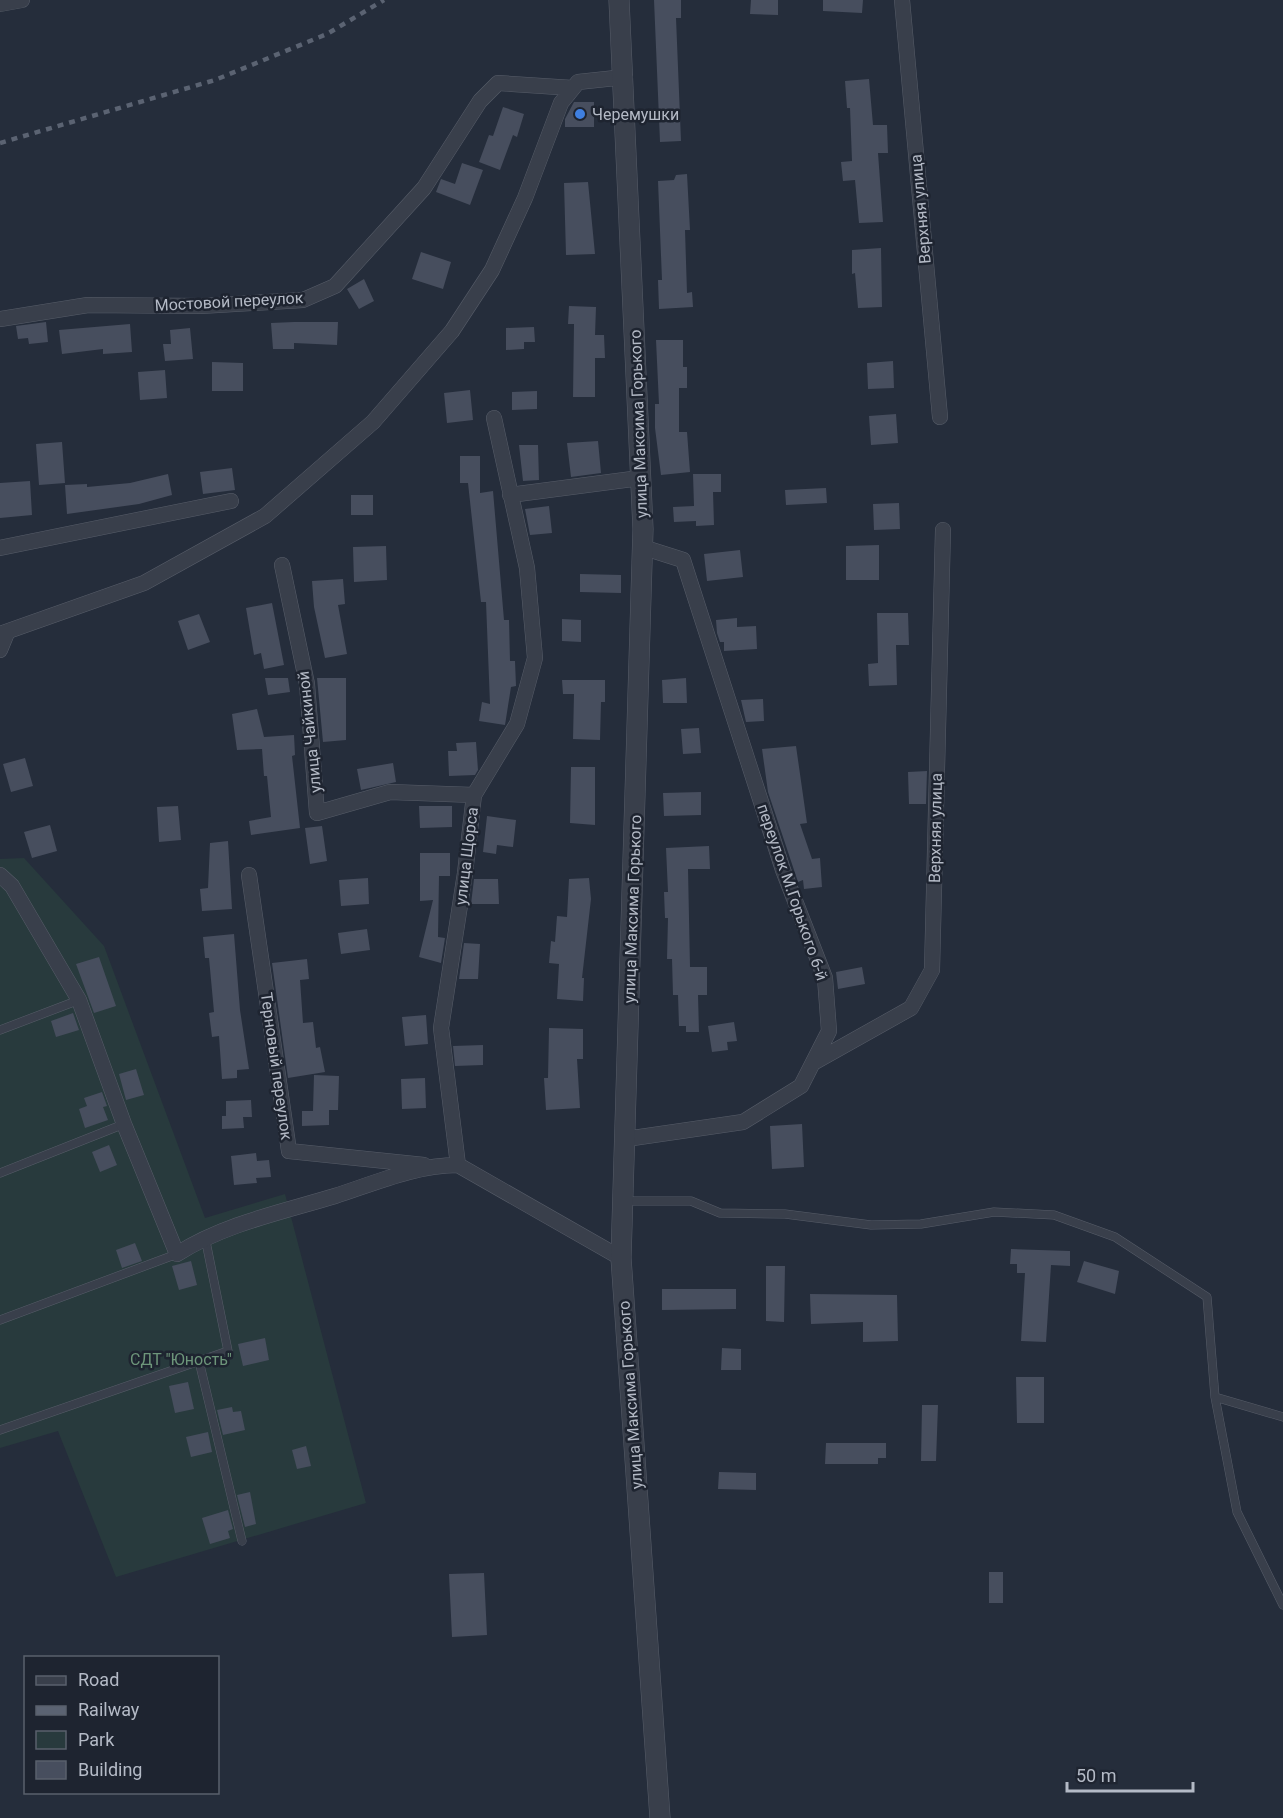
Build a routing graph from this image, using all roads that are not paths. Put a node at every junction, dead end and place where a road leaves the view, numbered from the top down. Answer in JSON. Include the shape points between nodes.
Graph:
{"nodes":[{"id":1,"x":22,"y":0,"type":"edge"},
{"id":2,"x":619,"y":0,"type":"edge"},
{"id":3,"x":902,"y":0,"type":"edge"},
{"id":4,"x":0,"y":4,"type":"edge"},
{"id":5,"x":625,"y":77,"type":"junction"},
{"id":6,"x":573,"y":88,"type":"junction"},
{"id":7,"x":0,"y":319,"type":"edge"},
{"id":8,"x":940,"y":417,"type":"dead end"},
{"id":9,"x":494,"y":418,"type":"dead end"},
{"id":10,"x":640,"y":478,"type":"junction"},
{"id":11,"x":510,"y":495,"type":"junction"},
{"id":12,"x":231,"y":501,"type":"dead end"},
{"id":13,"x":944,"y":530,"type":"dead end"},
{"id":14,"x":642,"y":547,"type":"junction"},
{"id":15,"x":0,"y":549,"type":"edge"},
{"id":16,"x":282,"y":565,"type":"dead end"},
{"id":17,"x":4,"y":633,"type":"edge"},
{"id":18,"x":0,"y":650,"type":"edge"},
{"id":19,"x":474,"y":795,"type":"junction"},
{"id":20,"x":0,"y":875,"type":"edge"},
{"id":21,"x":249,"y":875,"type":"dead end"},
{"id":22,"x":79,"y":1000,"type":"junction"},
{"id":23,"x":0,"y":1030,"type":"edge"},
{"id":24,"x":813,"y":1064,"type":"junction"},
{"id":25,"x":124,"y":1124,"type":"junction"},
{"id":26,"x":626,"y":1138,"type":"junction"},
{"id":27,"x":432,"y":1166,"type":"junction"},
{"id":28,"x":458,"y":1166,"type":"junction"},
{"id":29,"x":0,"y":1173,"type":"edge"},
{"id":30,"x":624,"y":1201,"type":"junction"},
{"id":31,"x":204,"y":1237,"type":"junction"},
{"id":32,"x":177,"y":1254,"type":"junction"},
{"id":33,"x":621,"y":1258,"type":"junction"},
{"id":34,"x":0,"y":1320,"type":"edge"},
{"id":35,"x":199,"y":1361,"type":"junction"},
{"id":36,"x":1215,"y":1397,"type":"junction"},
{"id":37,"x":1283,"y":1417,"type":"edge"},
{"id":38,"x":0,"y":1430,"type":"edge"},
{"id":39,"x":242,"y":1541,"type":"dead end"},
{"id":40,"x":1283,"y":1605,"type":"edge"},
{"id":41,"x":660,"y":1818,"type":"edge"}],
"edges":[{"from":1,"to":4,"type":"street"},
{"from":2,"to":5,"type":"street","name":"улица Максима Горького"},
{"from":3,"to":8,"type":"street","name":"Верхняя улица"},
{"from":5,"to":6,"type":"street","via":[[578,82]]},
{"from":5,"to":10,"type":"street","name":"улица Максима Горького"},
{"from":6,"to":7,"type":"street","name":"Мостовой переулок","via":[[498,82],[480,101],[424,188],[335,286],[303,300],[201,306],[88,305]]},
{"from":6,"to":17,"type":"street","via":[[561,103],[525,198],[492,270],[452,331],[373,422],[264,516],[144,583]]},
{"from":9,"to":11,"type":"street","name":"улица Щорса"},
{"from":10,"to":11,"type":"street"},
{"from":10,"to":14,"type":"street","name":"улица Максима Горького"},
{"from":11,"to":19,"type":"street","name":"улица Щорса","via":[[527,568],[535,658],[517,724]]},
{"from":12,"to":15,"type":"street"},
{"from":13,"to":24,"type":"street","name":"Верхняя улица","via":[[932,970],[911,1008]]},
{"from":14,"to":24,"type":"street","name":"переулок М.Горького 6-й","via":[[683,560],[783,870],[825,978],[829,1031]]},
{"from":14,"to":26,"type":"street","name":"улица Максима Горького"},
{"from":16,"to":19,"type":"street","name":"улица Чайкиной","via":[[307,684],[317,813],[390,792]]},
{"from":17,"to":18,"type":"street"},
{"from":19,"to":28,"type":"street","name":"улица Щорса","via":[[441,1028]]},
{"from":20,"to":22,"type":"street","via":[[12,886]]},
{"from":21,"to":27,"type":"street","name":"Терновый переулок","via":[[290,1151]]},
{"from":22,"to":23,"type":"lane"},
{"from":22,"to":25,"type":"street"},
{"from":24,"to":26,"type":"street","name":"переулок М.Горького 6-й","via":[[801,1086],[743,1122]]},
{"from":25,"to":29,"type":"lane"},
{"from":25,"to":32,"type":"street"},
{"from":26,"to":30,"type":"street","name":"улица Максима Горького"},
{"from":27,"to":28,"type":"street"},
{"from":27,"to":31,"type":"street"},
{"from":28,"to":33,"type":"street"},
{"from":30,"to":33,"type":"street","name":"улица Максима Горького"},
{"from":30,"to":36,"type":"lane","via":[[691,1201],[720,1213],[785,1214],[871,1225],[921,1224],[994,1212],[1054,1215],[1115,1237],[1207,1297]]},
{"from":31,"to":32,"type":"street"},
{"from":31,"to":35,"type":"lane","via":[[228,1351]]},
{"from":32,"to":34,"type":"lane"},
{"from":33,"to":41,"type":"street","name":"улица Максима Горького"},
{"from":35,"to":38,"type":"lane"},
{"from":35,"to":39,"type":"lane"},
{"from":36,"to":37,"type":"lane"},
{"from":36,"to":40,"type":"lane","via":[[1237,1512]]}]}
